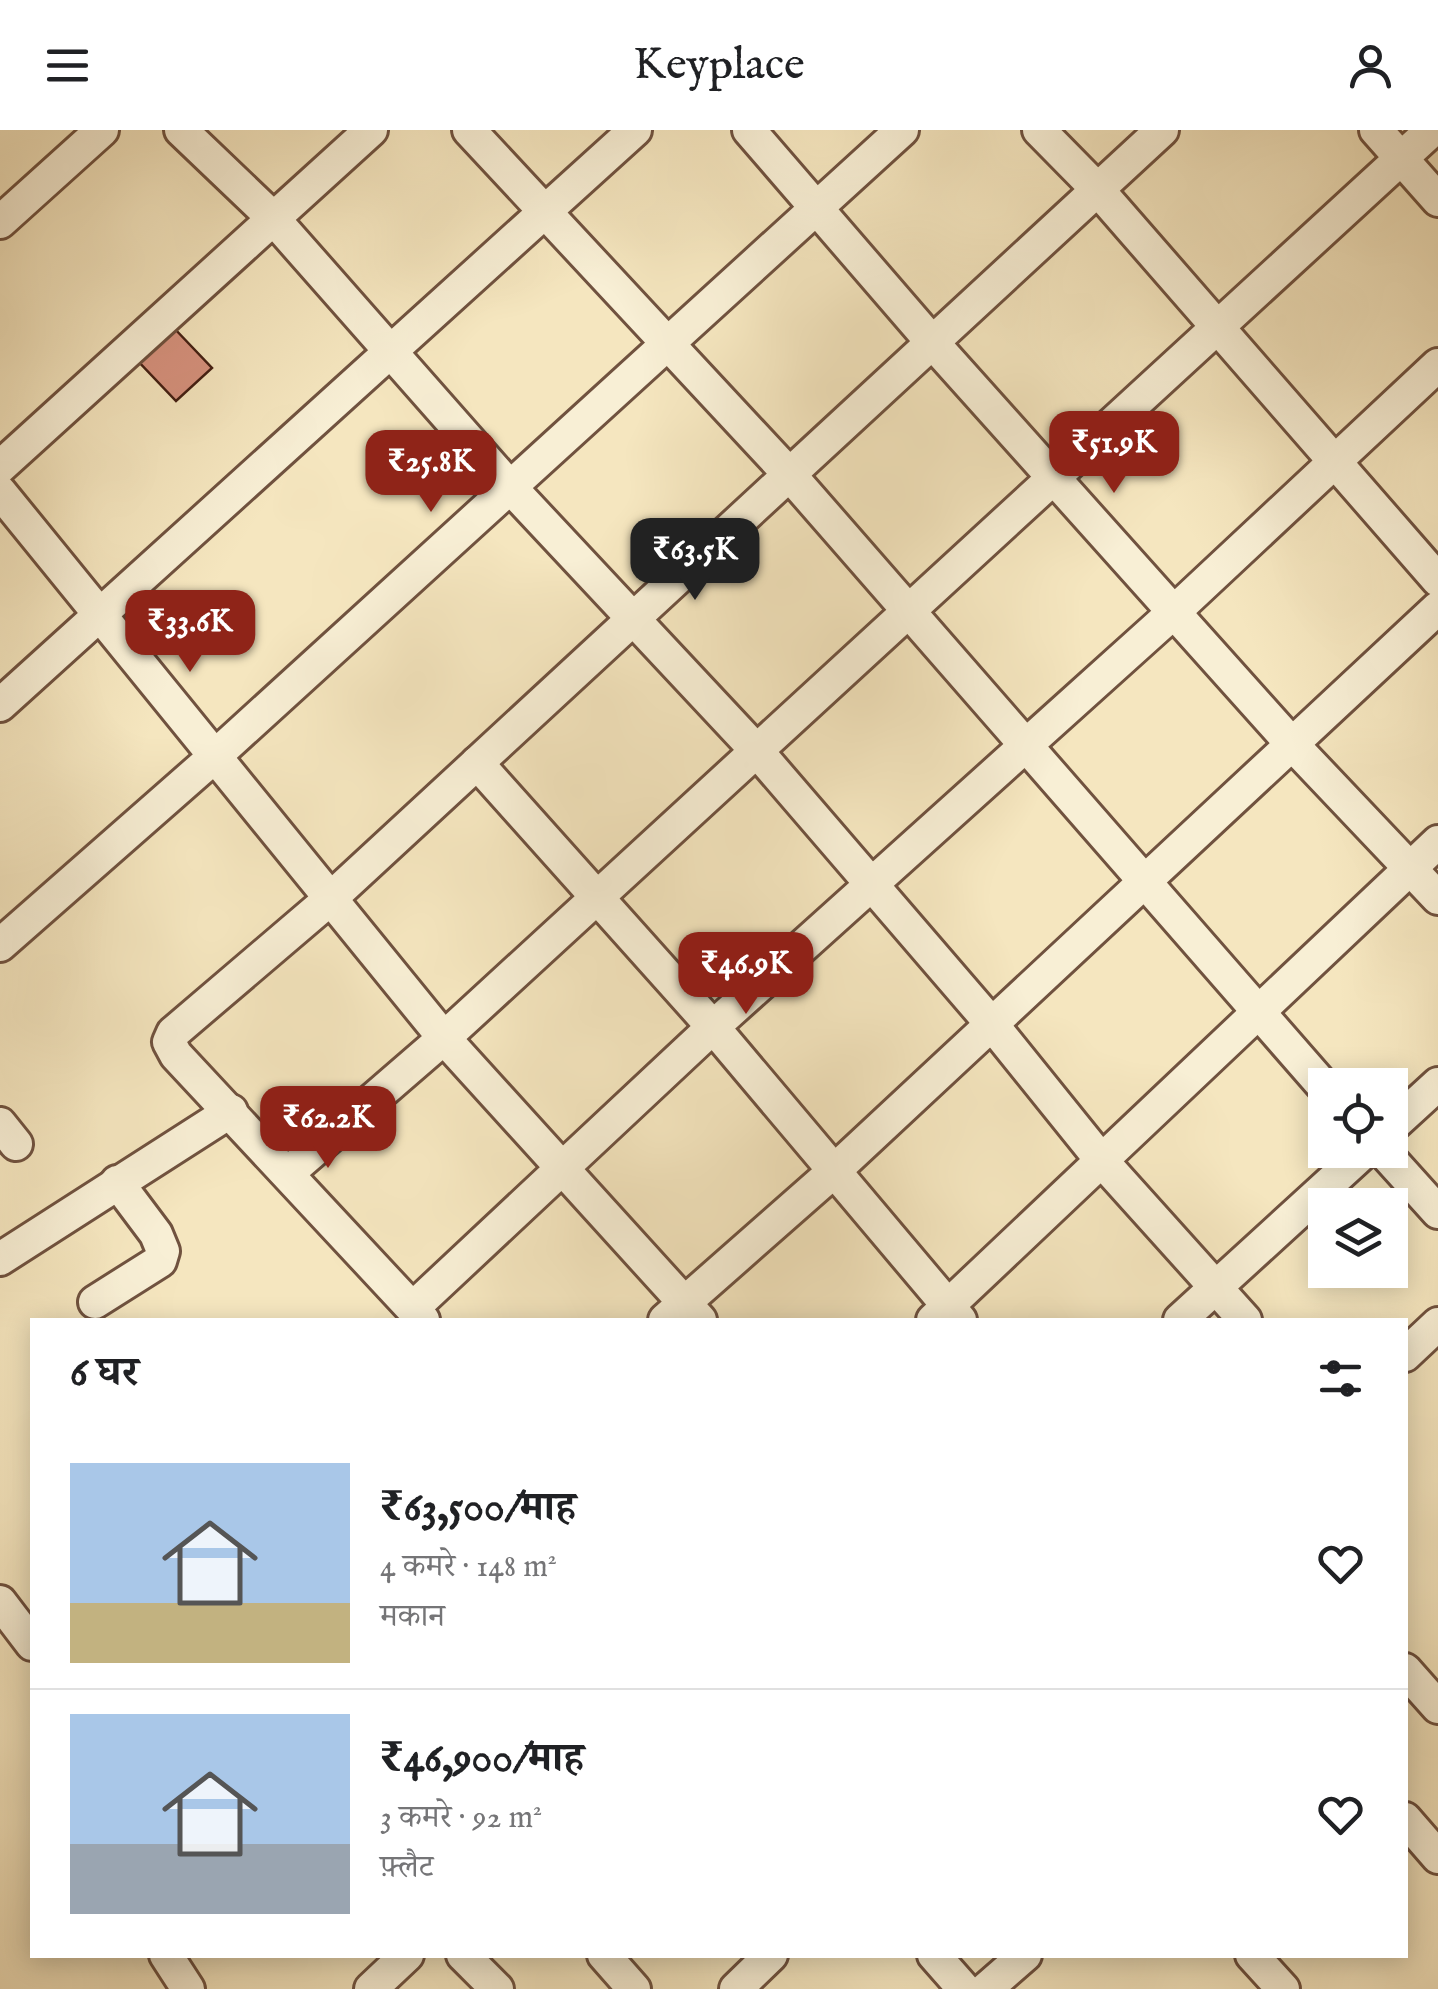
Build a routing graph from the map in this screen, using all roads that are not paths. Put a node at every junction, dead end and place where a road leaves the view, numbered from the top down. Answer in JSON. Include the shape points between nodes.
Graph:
{"nodes":[{"id":1,"x":102,"y":130,"type":"edge"},
{"id":2,"x":180,"y":130,"type":"edge"},
{"id":3,"x":371,"y":130,"type":"edge"},
{"id":4,"x":469,"y":130,"type":"edge"},
{"id":5,"x":635,"y":130,"type":"edge"},
{"id":6,"x":749,"y":130,"type":"edge"},
{"id":7,"x":902,"y":130,"type":"edge"},
{"id":8,"x":1039,"y":130,"type":"edge"},
{"id":9,"x":1162,"y":130,"type":"edge"},
{"id":10,"x":1376,"y":130,"type":"edge"},
{"id":11,"x":1432,"y":130,"type":"edge"},
{"id":12,"x":1401,"y":159,"type":"junction"},
{"id":13,"x":1098,"y":190,"type":"junction"},
{"id":14,"x":1438,"y":200,"type":"edge"},
{"id":15,"x":816,"y":212,"type":"junction"},
{"id":16,"x":543,"y":214,"type":"junction"},
{"id":17,"x":272,"y":217,"type":"junction"},
{"id":18,"x":0,"y":222,"type":"edge"},
{"id":19,"x":1217,"y":328,"type":"junction"},
{"id":20,"x":932,"y":342,"type":"junction"},
{"id":21,"x":668,"y":344,"type":"junction"},
{"id":22,"x":394,"y":350,"type":"junction"},
{"id":23,"x":1438,"y":365,"type":"edge"},
{"id":24,"x":1334,"y":461,"type":"junction"},
{"id":25,"x":0,"y":466,"type":"edge"},
{"id":26,"x":789,"y":474,"type":"junction"},
{"id":27,"x":1057,"y":479,"type":"junction"},
{"id":28,"x":509,"y":486,"type":"junction"},
{"id":29,"x":0,"y":492,"type":"edge"},
{"id":30,"x":1438,"y":580,"type":"edge"},
{"id":31,"x":1438,"y":608,"type":"edge"},
{"id":32,"x":1175,"y":611,"type":"junction"},
{"id":33,"x":907,"y":612,"type":"junction"},
{"id":34,"x":102,"y":614,"type":"junction"},
{"id":35,"x":634,"y":617,"type":"junction"},
{"id":36,"x":0,"y":704,"type":"edge"},
{"id":37,"x":1291,"y":743,"type":"junction"},
{"id":38,"x":1024,"y":744,"type":"junction"},
{"id":39,"x":756,"y":750,"type":"junction"},
{"id":40,"x":214,"y":757,"type":"junction"},
{"id":41,"x":477,"y":763,"type":"junction"},
{"id":42,"x":1438,"y":842,"type":"edge"},
{"id":43,"x":1410,"y":868,"type":"junction"},
{"id":44,"x":1144,"y":878,"type":"junction"},
{"id":45,"x":872,"y":884,"type":"junction"},
{"id":46,"x":596,"y":896,"type":"junction"},
{"id":47,"x":1438,"y":898,"type":"edge"},
{"id":48,"x":330,"y":899,"type":"junction"},
{"id":49,"x":0,"y":945,"type":"edge"},
{"id":50,"x":1257,"y":1015,"type":"junction"},
{"id":51,"x":990,"y":1022,"type":"junction"},
{"id":52,"x":714,"y":1027,"type":"junction"},
{"id":53,"x":444,"y":1038,"type":"junction"},
{"id":54,"x":1308,"y":1070,"type":"edge"},
{"id":55,"x":1438,"y":1084,"type":"edge"},
{"id":56,"x":232,"y":1111,"type":"junction"},
{"id":57,"x":1408,"y":1112,"type":"edge"},
{"id":58,"x":1102,"y":1161,"type":"junction"},
{"id":59,"x":1346,"y":1168,"type":"edge"},
{"id":60,"x":1398,"y":1168,"type":"edge"},
{"id":61,"x":565,"y":1170,"type":"junction"},
{"id":62,"x":833,"y":1172,"type":"junction"},
{"id":63,"x":288,"y":1174,"type":"junction"},
{"id":64,"x":117,"y":1182,"type":"junction"},
{"id":65,"x":1438,"y":1212,"type":"edge"},
{"id":66,"x":0,"y":1259,"type":"edge"},
{"id":67,"x":1215,"y":1288,"type":"junction"},
{"id":68,"x":95,"y":1302,"type":"dead end"},
{"id":69,"x":418,"y":1314,"type":"edge"},
{"id":70,"x":683,"y":1314,"type":"edge"},
{"id":71,"x":947,"y":1316,"type":"edge"},
{"id":72,"x":1182,"y":1318,"type":"edge"},
{"id":73,"x":1243,"y":1318,"type":"edge"},
{"id":74,"x":1438,"y":1324,"type":"edge"},
{"id":75,"x":1408,"y":1353,"type":"edge"},
{"id":76,"x":0,"y":1602,"type":"edge"},
{"id":77,"x":30,"y":1641,"type":"edge"},
{"id":78,"x":1408,"y":1673,"type":"edge"},
{"id":79,"x":1438,"y":1708,"type":"edge"},
{"id":80,"x":1408,"y":1822,"type":"edge"},
{"id":81,"x":1438,"y":1856,"type":"edge"},
{"id":82,"x":168,"y":1958,"type":"edge"},
{"id":83,"x":466,"y":1958,"type":"edge"},
{"id":84,"x":607,"y":1958,"type":"edge"},
{"id":85,"x":768,"y":1958,"type":"edge"},
{"id":86,"x":937,"y":1958,"type":"edge"},
{"id":87,"x":1022,"y":1958,"type":"edge"},
{"id":88,"x":188,"y":1989,"type":"edge"},
{"id":89,"x":498,"y":1989,"type":"edge"},
{"id":90,"x":634,"y":1989,"type":"edge"},
{"id":91,"x":736,"y":1989,"type":"edge"},
{"id":92,"x":964,"y":1989,"type":"edge"},
{"id":93,"x":986,"y":1989,"type":"edge"}],
"edges":[{"from":1,"to":18,"type":"street"},
{"from":2,"to":17,"type":"street"},
{"from":3,"to":17,"type":"street"},
{"from":4,"to":16,"type":"street"},
{"from":5,"to":16,"type":"street"},
{"from":6,"to":15,"type":"street"},
{"from":7,"to":15,"type":"street"},
{"from":8,"to":13,"type":"street"},
{"from":9,"to":13,"type":"street"},
{"from":10,"to":12,"type":"street"},
{"from":11,"to":12,"type":"street"},
{"from":12,"to":14,"type":"street"},
{"from":12,"to":19,"type":"street"},
{"from":13,"to":19,"type":"street"},
{"from":13,"to":20,"type":"street"},
{"from":15,"to":20,"type":"street"},
{"from":15,"to":21,"type":"street"},
{"from":16,"to":21,"type":"street"},
{"from":16,"to":22,"type":"street"},
{"from":17,"to":22,"type":"street"},
{"from":17,"to":25,"type":"street"},
{"from":19,"to":24,"type":"street"},
{"from":19,"to":27,"type":"street"},
{"from":20,"to":26,"type":"street"},
{"from":20,"to":27,"type":"street"},
{"from":21,"to":26,"type":"street"},
{"from":21,"to":28,"type":"street"},
{"from":22,"to":28,"type":"street"},
{"from":22,"to":34,"type":"street"},
{"from":23,"to":24,"type":"street"},
{"from":24,"to":30,"type":"street"},
{"from":24,"to":32,"type":"street"},
{"from":26,"to":33,"type":"street"},
{"from":26,"to":35,"type":"street"},
{"from":27,"to":32,"type":"street"},
{"from":27,"to":33,"type":"street"},
{"from":28,"to":35,"type":"street"},
{"from":28,"to":40,"type":"street"},
{"from":29,"to":34,"type":"street"},
{"from":31,"to":37,"type":"street"},
{"from":32,"to":37,"type":"street"},
{"from":32,"to":38,"type":"street"},
{"from":33,"to":38,"type":"street"},
{"from":33,"to":39,"type":"street"},
{"from":34,"to":36,"type":"street"},
{"from":34,"to":40,"type":"street"},
{"from":35,"to":39,"type":"street"},
{"from":35,"to":41,"type":"street"},
{"from":37,"to":43,"type":"street"},
{"from":37,"to":44,"type":"street"},
{"from":38,"to":44,"type":"street"},
{"from":38,"to":45,"type":"street"},
{"from":39,"to":45,"type":"street"},
{"from":39,"to":46,"type":"street"},
{"from":40,"to":48,"type":"street"},
{"from":40,"to":49,"type":"street"},
{"from":41,"to":46,"type":"street"},
{"from":41,"to":48,"type":"street"},
{"from":42,"to":43,"type":"street"},
{"from":43,"to":47,"type":"street"},
{"from":43,"to":50,"type":"street"},
{"from":44,"to":50,"type":"street"},
{"from":44,"to":51,"type":"street"},
{"from":45,"to":51,"type":"street"},
{"from":45,"to":52,"type":"street"},
{"from":46,"to":52,"type":"street"},
{"from":46,"to":53,"type":"street"},
{"from":48,"to":53,"type":"street"},
{"from":48,"to":56,"type":"street","via":[[168,1042]]},
{"from":50,"to":54,"type":"street"},
{"from":50,"to":58,"type":"street"},
{"from":51,"to":58,"type":"street"},
{"from":51,"to":62,"type":"street"},
{"from":52,"to":61,"type":"street"},
{"from":52,"to":62,"type":"street"},
{"from":53,"to":61,"type":"street"},
{"from":53,"to":63,"type":"street"},
{"from":55,"to":57,"type":"street"},
{"from":56,"to":63,"type":"street"},
{"from":56,"to":64,"type":"street"},
{"from":58,"to":67,"type":"street"},
{"from":58,"to":71,"type":"street"},
{"from":59,"to":67,"type":"street"},
{"from":60,"to":65,"type":"street"},
{"from":61,"to":69,"type":"street"},
{"from":61,"to":70,"type":"street"},
{"from":62,"to":70,"type":"street"},
{"from":62,"to":71,"type":"street"},
{"from":63,"to":69,"type":"street"},
{"from":64,"to":66,"type":"street"},
{"from":64,"to":68,"type":"street","via":[[163,1251],[160,1260]]},
{"from":67,"to":72,"type":"street"},
{"from":67,"to":73,"type":"street"},
{"from":74,"to":75,"type":"street"},
{"from":76,"to":77,"type":"street"},
{"from":78,"to":79,"type":"street"},
{"from":80,"to":81,"type":"street"},
{"from":82,"to":88,"type":"street"},
{"from":83,"to":89,"type":"street"},
{"from":84,"to":90,"type":"street"},
{"from":85,"to":91,"type":"street"},
{"from":86,"to":92,"type":"street"},
{"from":87,"to":93,"type":"street"}]}
